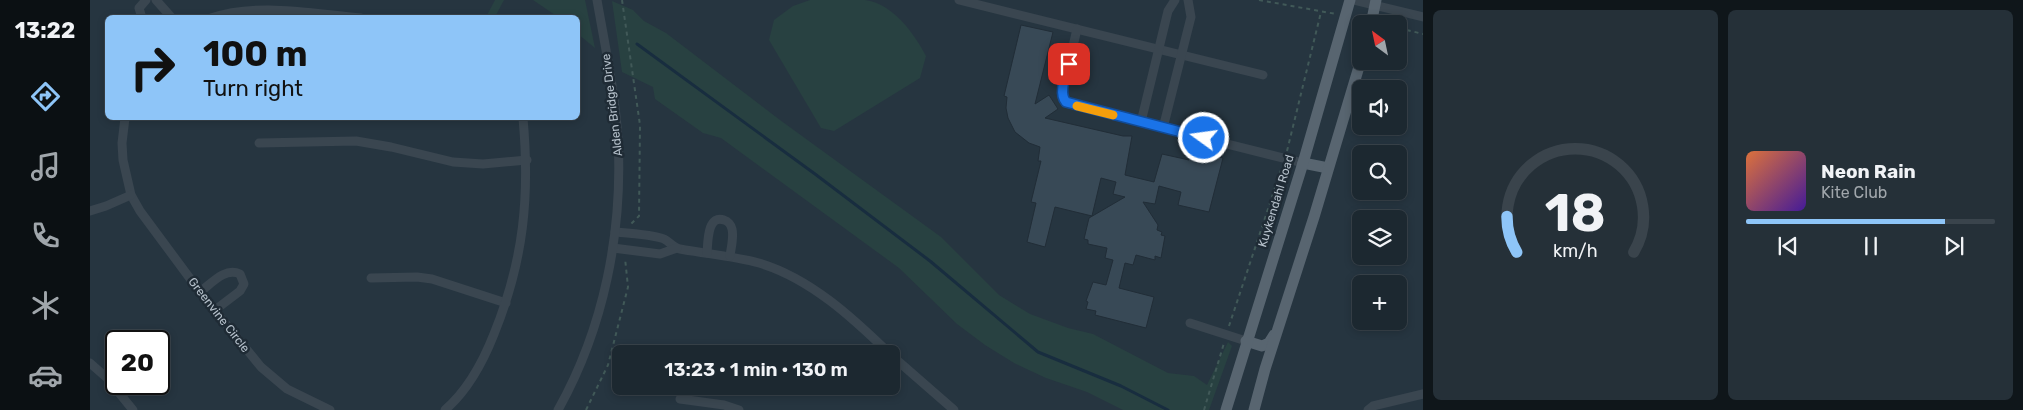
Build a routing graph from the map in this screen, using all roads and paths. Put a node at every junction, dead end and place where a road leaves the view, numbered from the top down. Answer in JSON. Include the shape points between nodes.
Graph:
{"nodes":[{"id":1,"x":146,"y":0,"type":"edge"},
{"id":2,"x":156,"y":0,"type":"edge"},
{"id":3,"x":597,"y":0,"type":"edge"},
{"id":4,"x":959,"y":0,"type":"edge"},
{"id":5,"x":1259,"y":0,"type":"edge"},
{"id":6,"x":1352,"y":0,"type":"edge"},
{"id":7,"x":1175,"y":1,"type":"edge"},
{"id":8,"x":1375,"y":2,"type":"edge"},
{"id":9,"x":1189,"y":3,"type":"edge"},
{"id":10,"x":1321,"y":12,"type":"junction"},
{"id":11,"x":141,"y":15,"type":"edge"},
{"id":12,"x":169,"y":15,"type":"edge"},
{"id":13,"x":220,"y":15,"type":"edge"},
{"id":14,"x":327,"y":15,"type":"edge"},
{"id":15,"x":1345,"y":15,"type":"junction"},
{"id":16,"x":1372,"y":15,"type":"edge"},
{"id":17,"x":1423,"y":17,"type":"edge"},
{"id":18,"x":1077,"y":29,"type":"junction"},
{"id":19,"x":1408,"y":30,"type":"edge"},
{"id":20,"x":1423,"y":34,"type":"edge"},
{"id":21,"x":1159,"y":49,"type":"junction"},
{"id":22,"x":1181,"y":55,"type":"junction"},
{"id":23,"x":1358,"y":70,"type":"edge"},
{"id":24,"x":1263,"y":75,"type":"dead end"},
{"id":25,"x":125,"y":120,"type":"edge"},
{"id":26,"x":523,"y":120,"type":"edge"},
{"id":27,"x":1141,"y":122,"type":"junction"},
{"id":28,"x":1163,"y":128,"type":"junction"},
{"id":29,"x":260,"y":143,"type":"dead end"},
{"id":30,"x":1284,"y":159,"type":"junction"},
{"id":31,"x":527,"y":160,"type":"junction"},
{"id":32,"x":1303,"y":163,"type":"junction"},
{"id":33,"x":1328,"y":168,"type":"junction"},
{"id":34,"x":131,"y":195,"type":"junction"},
{"id":35,"x":90,"y":211,"type":"edge"},
{"id":36,"x":615,"y":232,"type":"junction"},
{"id":37,"x":613,"y":248,"type":"junction"},
{"id":38,"x":677,"y":248,"type":"junction"},
{"id":39,"x":707,"y":253,"type":"junction"},
{"id":40,"x":730,"y":256,"type":"junction"},
{"id":41,"x":371,"y":278,"type":"dead end"},
{"id":42,"x":200,"y":292,"type":"junction"},
{"id":43,"x":506,"y":303,"type":"junction"},
{"id":44,"x":215,"y":310,"type":"junction"},
{"id":45,"x":1190,"y":323,"type":"dead end"},
{"id":46,"x":1277,"y":330,"type":"junction"},
{"id":47,"x":1226,"y":335,"type":"junction"},
{"id":48,"x":1246,"y":341,"type":"junction"},
{"id":49,"x":880,"y":345,"type":"edge"},
{"id":50,"x":900,"y":363,"type":"edge"},
{"id":51,"x":90,"y":364,"type":"edge"},
{"id":52,"x":1423,"y":394,"type":"edge"},
{"id":53,"x":680,"y":399,"type":"dead end"},
{"id":54,"x":133,"y":410,"type":"edge"},
{"id":55,"x":330,"y":410,"type":"edge"},
{"id":56,"x":445,"y":410,"type":"edge"},
{"id":57,"x":558,"y":410,"type":"edge"},
{"id":58,"x":738,"y":410,"type":"edge"},
{"id":59,"x":954,"y":410,"type":"edge"},
{"id":60,"x":1204,"y":410,"type":"edge"},
{"id":61,"x":1226,"y":410,"type":"edge"},
{"id":62,"x":1254,"y":410,"type":"edge"},
{"id":63,"x":1368,"y":410,"type":"edge"}],
"edges":[{"from":1,"to":11,"type":"street","via":[[139,8]]},
{"from":2,"to":12,"type":"street"},
{"from":3,"to":36,"type":"street","name":"Alden Bridge Drive","via":[[618,138]]},
{"from":4,"to":18,"type":"street"},
{"from":5,"to":10,"type":"path"},
{"from":6,"to":8,"type":"street"},
{"from":6,"to":15,"type":"main road","name":"Kuykendahl Road"},
{"from":7,"to":9,"type":"street"},
{"from":7,"to":21,"type":"street","via":[[1168,11]]},
{"from":8,"to":16,"type":"main road"},
{"from":8,"to":17,"type":"street"},
{"from":9,"to":22,"type":"street","via":[[1190,17]]},
{"from":10,"to":15,"type":"path"},
{"from":10,"to":30,"type":"path"},
{"from":13,"to":14,"type":"street","via":[[258,9]]},
{"from":15,"to":32,"type":"main road","name":"Kuykendahl Road"},
{"from":18,"to":21,"type":"street"},
{"from":18,"to":27,"type":"street","via":[[1062,93],[1064,100]]},
{"from":19,"to":20,"type":"path"},
{"from":21,"to":22,"type":"street"},
{"from":21,"to":27,"type":"street"},
{"from":22,"to":24,"type":"street"},
{"from":22,"to":28,"type":"street"},
{"from":23,"to":33,"type":"main road"},
{"from":25,"to":34,"type":"street","name":"Greenvine Circle","via":[[123,160]]},
{"from":26,"to":31,"type":"street"},
{"from":27,"to":28,"type":"street"},
{"from":28,"to":30,"type":"street"},
{"from":29,"to":31,"type":"street","via":[[356,141],[453,162],[483,164]]},
{"from":30,"to":32,"type":"street"},
{"from":30,"to":47,"type":"path"},
{"from":31,"to":43,"type":"street","via":[[522,240]]},
{"from":32,"to":33,"type":"main road"},
{"from":32,"to":48,"type":"main road","name":"Kuykendahl Road"},
{"from":33,"to":46,"type":"main road"},
{"from":34,"to":35,"type":"street"},
{"from":34,"to":42,"type":"street","name":"Greenvine Circle"},
{"from":36,"to":37,"type":"street","name":"Alden Bridge Drive"},
{"from":36,"to":38,"type":"street","via":[[664,238]]},
{"from":37,"to":38,"type":"street","via":[[660,254]]},
{"from":37,"to":57,"type":"street","name":"Alden Bridge Drive","via":[[591,338]]},
{"from":38,"to":39,"type":"street"},
{"from":39,"to":40,"type":"street"},
{"from":39,"to":40,"type":"street","via":[[710,227],[722,219],[732,230]]},
{"from":40,"to":49,"type":"street","via":[[777,269],[802,283],[854,320]]},
{"from":41,"to":43,"type":"street","via":[[417,277]]},
{"from":42,"to":44,"type":"street","name":"Greenvine Circle"},
{"from":42,"to":44,"type":"street","via":[[226,272],[240,274],[244,284],[240,291]]},
{"from":43,"to":56,"type":"street","via":[[478,369]]},
{"from":44,"to":55,"type":"street","name":"Greenvine Circle","via":[[248,353],[273,378],[301,397]]},
{"from":45,"to":47,"type":"street"},
{"from":46,"to":48,"type":"main road","via":[[1269,343],[1262,346]]},
{"from":46,"to":62,"type":"main road"},
{"from":47,"to":48,"type":"street"},
{"from":47,"to":60,"type":"path"},
{"from":48,"to":61,"type":"main road","name":"Kuykendahl Road"},
{"from":50,"to":59,"type":"street"},
{"from":51,"to":54,"type":"street","via":[[107,378]]},
{"from":52,"to":63,"type":"street"},
{"from":53,"to":58,"type":"street"}]}
